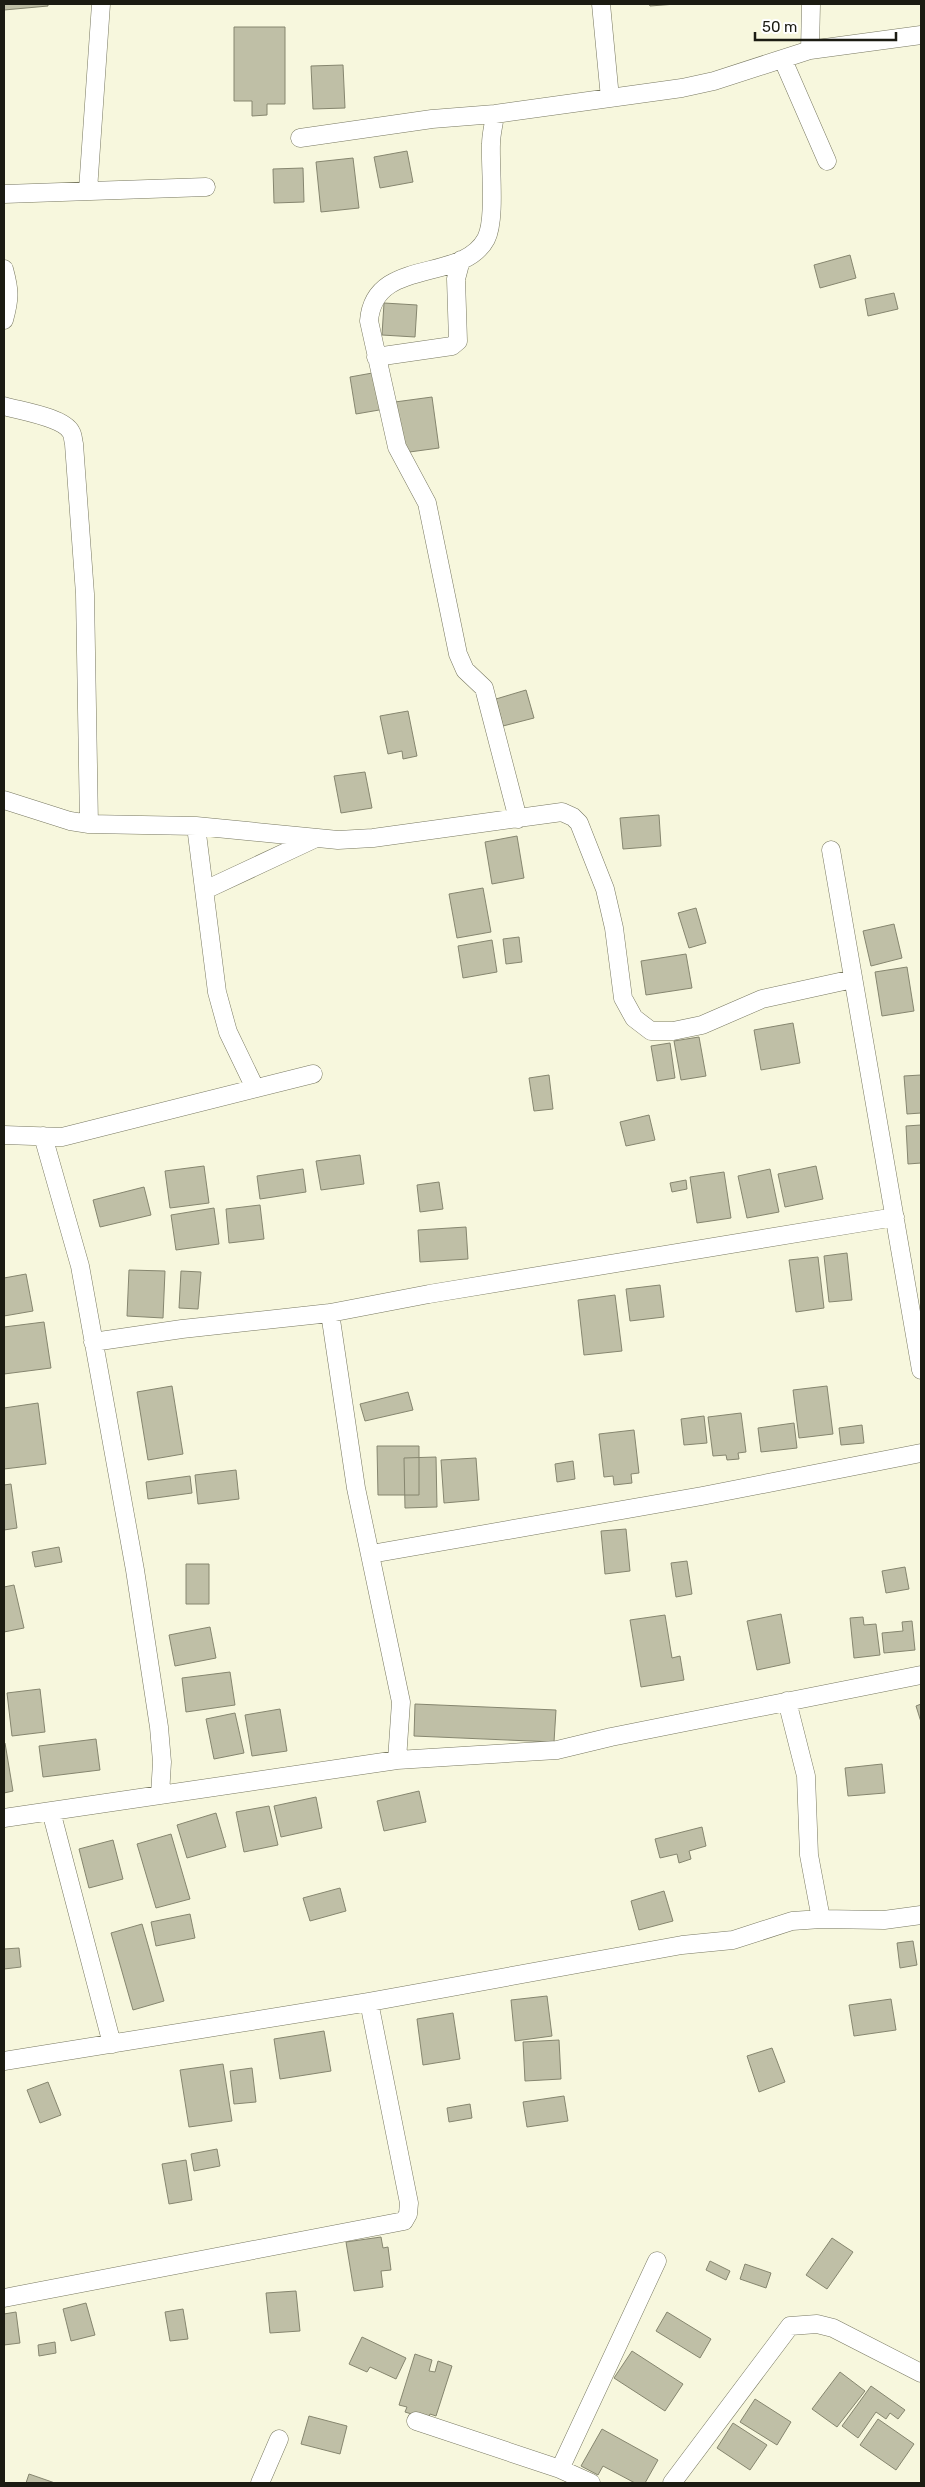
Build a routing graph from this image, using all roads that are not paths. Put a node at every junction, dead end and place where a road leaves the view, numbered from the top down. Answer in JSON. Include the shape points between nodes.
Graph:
{"nodes":[{"id":1,"x":101,"y":4,"type":"edge"},
{"id":2,"x":601,"y":4,"type":"edge"},
{"id":3,"x":811,"y":4,"type":"edge"},
{"id":4,"x":921,"y":36,"type":"edge"},
{"id":5,"x":810,"y":50,"type":"junction"},
{"id":6,"x":783,"y":60,"type":"junction"},
{"id":7,"x":610,"y":98,"type":"junction"},
{"id":8,"x":495,"y":114,"type":"junction"},
{"id":9,"x":300,"y":138,"type":"dead end"},
{"id":10,"x":828,"y":161,"type":"dead end"},
{"id":11,"x":206,"y":186,"type":"dead end"},
{"id":12,"x":88,"y":190,"type":"junction"},
{"id":13,"x":4,"y":194,"type":"edge"},
{"id":14,"x":461,"y":260,"type":"junction"},
{"id":15,"x":4,"y":269,"type":"edge"},
{"id":16,"x":4,"y":320,"type":"edge"},
{"id":17,"x":376,"y":357,"type":"junction"},
{"id":18,"x":4,"y":406,"type":"edge"},
{"id":19,"x":4,"y":800,"type":"edge"},
{"id":20,"x":518,"y":819,"type":"junction"},
{"id":21,"x":89,"y":824,"type":"junction"},
{"id":22,"x":196,"y":826,"type":"junction"},
{"id":23,"x":314,"y":838,"type":"junction"},
{"id":24,"x":831,"y":850,"type":"dead end"},
{"id":25,"x":204,"y":890,"type":"junction"},
{"id":26,"x":852,"y":979,"type":"junction"},
{"id":27,"x":313,"y":1074,"type":"dead end"},
{"id":28,"x":255,"y":1088,"type":"junction"},
{"id":29,"x":4,"y":1135,"type":"edge"},
{"id":30,"x":43,"y":1136,"type":"junction"},
{"id":31,"x":895,"y":1217,"type":"junction"},
{"id":32,"x":330,"y":1314,"type":"junction"},
{"id":33,"x":93,"y":1342,"type":"junction"},
{"id":34,"x":921,"y":1370,"type":"edge"},
{"id":35,"x":921,"y":1453,"type":"edge"},
{"id":36,"x":371,"y":1554,"type":"junction"},
{"id":37,"x":921,"y":1675,"type":"edge"},
{"id":38,"x":787,"y":1701,"type":"junction"},
{"id":39,"x":397,"y":1760,"type":"junction"},
{"id":40,"x":160,"y":1795,"type":"junction"},
{"id":41,"x":51,"y":1811,"type":"junction"},
{"id":42,"x":4,"y":1818,"type":"edge"},
{"id":43,"x":921,"y":1915,"type":"edge"},
{"id":44,"x":821,"y":1918,"type":"junction"},
{"id":45,"x":368,"y":2002,"type":"junction"},
{"id":46,"x":112,"y":2044,"type":"junction"},
{"id":47,"x":4,"y":2061,"type":"edge"},
{"id":48,"x":657,"y":2261,"type":"dead end"},
{"id":49,"x":4,"y":2298,"type":"edge"},
{"id":50,"x":921,"y":2374,"type":"edge"},
{"id":51,"x":416,"y":2421,"type":"dead end"},
{"id":52,"x":279,"y":2439,"type":"dead end"},
{"id":53,"x":560,"y":2469,"type":"junction"},
{"id":54,"x":260,"y":2483,"type":"edge"},
{"id":55,"x":591,"y":2483,"type":"edge"},
{"id":56,"x":672,"y":2483,"type":"edge"}],
"edges":[{"from":1,"to":12,"type":"street"},
{"from":2,"to":7,"type":"street"},
{"from":3,"to":5,"type":"street"},
{"from":4,"to":5,"type":"street"},
{"from":5,"to":6,"type":"street"},
{"from":6,"to":7,"type":"street","via":[[682,88]]},
{"from":6,"to":10,"type":"street"},
{"from":7,"to":8,"type":"street"},
{"from":8,"to":9,"type":"street","via":[[432,119]]},
{"from":8,"to":14,"type":"street","via":[[491,142],[490,223],[486,238]]},
{"from":11,"to":12,"type":"street"},
{"from":12,"to":13,"type":"street"},
{"from":14,"to":17,"type":"street","via":[[403,277],[380,294],[370,307],[369,321]]},
{"from":14,"to":17,"type":"street","via":[[456,279],[458,341],[452,346]]},
{"from":15,"to":16,"type":"street","via":[[10,300]]},
{"from":17,"to":20,"type":"street","via":[[397,446],[427,503],[458,654],[465,670],[484,688]]},
{"from":18,"to":21,"type":"street","via":[[64,425],[71,432],[74,444],[85,594]]},
{"from":19,"to":21,"type":"street"},
{"from":20,"to":23,"type":"street","via":[[373,838]]},
{"from":20,"to":26,"type":"street","via":[[562,812],[573,816],[578,823],[605,889],[624,998],[634,1018],[651,1031],[702,1025],[762,999]]},
{"from":21,"to":22,"type":"street"},
{"from":22,"to":23,"type":"street"},
{"from":22,"to":25,"type":"street"},
{"from":23,"to":25,"type":"street"},
{"from":24,"to":26,"type":"street"},
{"from":25,"to":28,"type":"street","via":[[222,1012]]},
{"from":26,"to":31,"type":"street"},
{"from":27,"to":28,"type":"street"},
{"from":28,"to":30,"type":"street","via":[[62,1137]]},
{"from":29,"to":30,"type":"street"},
{"from":30,"to":33,"type":"street","via":[[80,1266]]},
{"from":31,"to":32,"type":"street","via":[[429,1294]]},
{"from":31,"to":34,"type":"street"},
{"from":32,"to":33,"type":"street"},
{"from":32,"to":36,"type":"street","via":[[356,1488]]},
{"from":33,"to":40,"type":"street","via":[[147,1638],[162,1762]]},
{"from":35,"to":36,"type":"street","via":[[702,1496]]},
{"from":36,"to":39,"type":"street","via":[[401,1702]]},
{"from":37,"to":38,"type":"street"},
{"from":38,"to":39,"type":"street","via":[[557,1750]]},
{"from":38,"to":44,"type":"street","via":[[806,1776],[809,1855]]},
{"from":39,"to":40,"type":"street"},
{"from":40,"to":41,"type":"street"},
{"from":41,"to":42,"type":"street"},
{"from":41,"to":46,"type":"street"},
{"from":43,"to":44,"type":"street","via":[[884,1920]]},
{"from":44,"to":45,"type":"street","via":[[792,1921],[733,1940],[682,1945]]},
{"from":45,"to":46,"type":"street"},
{"from":45,"to":49,"type":"street","via":[[408,2202],[404,2221]]},
{"from":46,"to":47,"type":"street"},
{"from":48,"to":53,"type":"street"},
{"from":50,"to":56,"type":"street","via":[[833,2328],[817,2324],[790,2326]]},
{"from":51,"to":53,"type":"street"},
{"from":52,"to":54,"type":"street"},
{"from":53,"to":55,"type":"street"}]}
